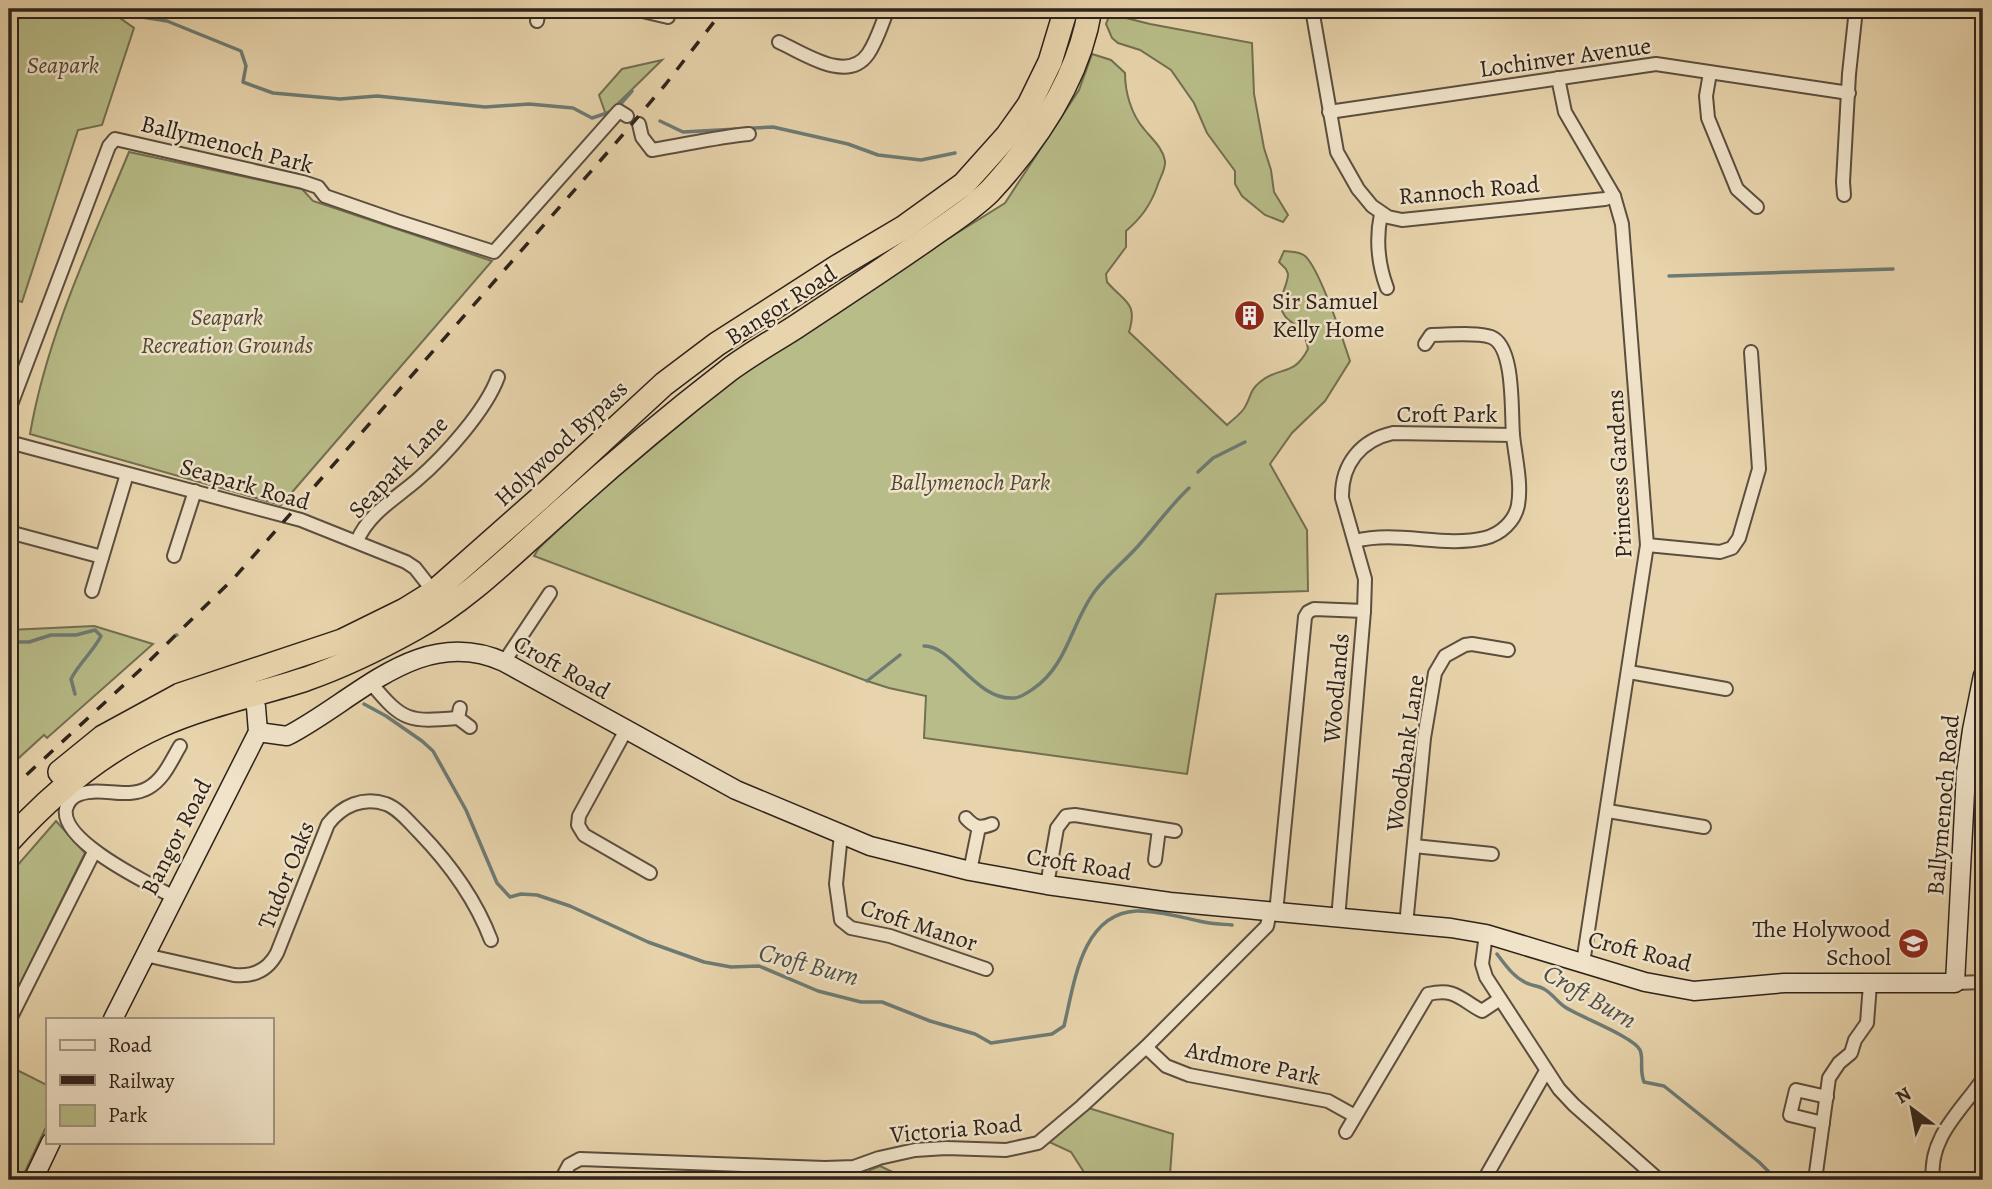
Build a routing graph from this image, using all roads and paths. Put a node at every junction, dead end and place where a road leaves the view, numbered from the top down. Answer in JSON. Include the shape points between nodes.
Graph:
{"nodes":[{"id":1,"x":634,"y":9,"type":"edge"},
{"id":2,"x":888,"y":9,"type":"edge"},
{"id":3,"x":1066,"y":9,"type":"edge"},
{"id":4,"x":1090,"y":9,"type":"edge"},
{"id":5,"x":1312,"y":9,"type":"edge"},
{"id":6,"x":1856,"y":9,"type":"edge"},
{"id":7,"x":668,"y":18,"type":"edge"},
{"id":8,"x":779,"y":42,"type":"dead end"},
{"id":9,"x":1710,"y":73,"type":"junction"},
{"id":10,"x":1558,"y":78,"type":"junction"},
{"id":11,"x":1849,"y":93,"type":"junction"},
{"id":12,"x":1329,"y":112,"type":"junction"},
{"id":13,"x":627,"y":116,"type":"dead end"},
{"id":14,"x":639,"y":124,"type":"dead end"},
{"id":15,"x":749,"y":134,"type":"dead end"},
{"id":16,"x":1002,"y":160,"type":"junction"},
{"id":17,"x":1844,"y":195,"type":"dead end"},
{"id":18,"x":1615,"y":196,"type":"junction"},
{"id":19,"x":1757,"y":207,"type":"dead end"},
{"id":20,"x":1381,"y":214,"type":"junction"},
{"id":21,"x":1387,"y":288,"type":"dead end"},
{"id":22,"x":1424,"y":344,"type":"dead end"},
{"id":23,"x":1751,"y":352,"type":"dead end"},
{"id":24,"x":499,"y":386,"type":"dead end"},
{"id":25,"x":9,"y":410,"type":"edge"},
{"id":26,"x":1513,"y":435,"type":"junction"},
{"id":27,"x":9,"y":442,"type":"edge"},
{"id":28,"x":127,"y":474,"type":"junction"},
{"id":29,"x":195,"y":491,"type":"junction"},
{"id":30,"x":9,"y":533,"type":"edge"},
{"id":31,"x":356,"y":541,"type":"junction"},
{"id":32,"x":1356,"y":541,"type":"junction"},
{"id":33,"x":1647,"y":545,"type":"junction"},
{"id":34,"x":174,"y":556,"type":"dead end"},
{"id":35,"x":102,"y":557,"type":"junction"},
{"id":36,"x":92,"y":591,"type":"dead end"},
{"id":37,"x":550,"y":593,"type":"dead end"},
{"id":38,"x":440,"y":600,"type":"junction"},
{"id":39,"x":1364,"y":611,"type":"junction"},
{"id":40,"x":1508,"y":650,"type":"dead end"},
{"id":41,"x":505,"y":662,"type":"junction"},
{"id":42,"x":1629,"y":672,"type":"junction"},
{"id":43,"x":1983,"y":675,"type":"edge"},
{"id":44,"x":371,"y":683,"type":"junction"},
{"id":45,"x":247,"y":684,"type":"junction"},
{"id":46,"x":1726,"y":689,"type":"dead end"},
{"id":47,"x":470,"y":727,"type":"dead end"},
{"id":48,"x":626,"y":730,"type":"junction"},
{"id":49,"x":258,"y":732,"type":"junction"},
{"id":50,"x":180,"y":746,"type":"dead end"},
{"id":51,"x":1608,"y":811,"type":"junction"},
{"id":52,"x":966,"y":818,"type":"dead end"},
{"id":53,"x":9,"y":820,"type":"edge"},
{"id":54,"x":1704,"y":827,"type":"dead end"},
{"id":55,"x":1159,"y":829,"type":"junction"},
{"id":56,"x":1175,"y":831,"type":"dead end"},
{"id":57,"x":841,"y":834,"type":"junction"},
{"id":58,"x":9,"y":841,"type":"edge"},
{"id":59,"x":1414,"y":846,"type":"junction"},
{"id":60,"x":94,"y":852,"type":"junction"},
{"id":61,"x":1492,"y":854,"type":"dead end"},
{"id":62,"x":1155,"y":860,"type":"dead end"},
{"id":63,"x":970,"y":871,"type":"junction"},
{"id":64,"x":650,"y":873,"type":"dead end"},
{"id":65,"x":1047,"y":885,"type":"junction"},
{"id":66,"x":174,"y":897,"type":"junction"},
{"id":67,"x":1273,"y":913,"type":"junction"},
{"id":68,"x":1338,"y":919,"type":"junction"},
{"id":69,"x":1406,"y":925,"type":"junction"},
{"id":70,"x":1486,"y":934,"type":"junction"},
{"id":71,"x":491,"y":940,"type":"dead end"},
{"id":72,"x":145,"y":955,"type":"junction"},
{"id":73,"x":1583,"y":962,"type":"junction"},
{"id":74,"x":986,"y":969,"type":"dead end"},
{"id":75,"x":1983,"y":982,"type":"edge"},
{"id":76,"x":1955,"y":983,"type":"junction"},
{"id":77,"x":1870,"y":984,"type":"junction"},
{"id":78,"x":1500,"y":999,"type":"junction"},
{"id":79,"x":114,"y":1018,"type":"edge"},
{"id":80,"x":9,"y":1021,"type":"edge"},
{"id":81,"x":1146,"y":1047,"type":"junction"},
{"id":82,"x":1546,"y":1071,"type":"junction"},
{"id":83,"x":1983,"y":1081,"type":"edge"},
{"id":84,"x":1826,"y":1097,"type":"junction"},
{"id":85,"x":1355,"y":1115,"type":"junction"},
{"id":86,"x":1823,"y":1123,"type":"junction"},
{"id":87,"x":1346,"y":1132,"type":"dead end"},
{"id":88,"x":50,"y":1144,"type":"edge"},
{"id":89,"x":33,"y":1180,"type":"edge"},
{"id":90,"x":561,"y":1180,"type":"edge"},
{"id":91,"x":1484,"y":1180,"type":"edge"},
{"id":92,"x":1659,"y":1180,"type":"edge"},
{"id":93,"x":1815,"y":1180,"type":"edge"},
{"id":94,"x":1933,"y":1180,"type":"edge"}],
"edges":[{"from":1,"to":7,"type":"street"},
{"from":2,"to":8,"type":"street","via":[[869,53],[851,66],[833,66]]},
{"from":3,"to":16,"type":"highway","via":[[1050,62]]},
{"from":4,"to":16,"type":"highway","name":"Bangor Road","via":[[1077,58],[1044,125]]},
{"from":5,"to":12,"type":"street","name":"Rannoch Road"},
{"from":6,"to":11,"type":"street"},
{"from":9,"to":10,"type":"street","name":"Lochinver Avenue","via":[[1656,64]]},
{"from":9,"to":11,"type":"street","name":"Lochinver Avenue"},
{"from":9,"to":19,"type":"street","via":[[1708,118],[1737,189]]},
{"from":10,"to":12,"type":"street","name":"Lochinver Avenue"},
{"from":10,"to":18,"type":"street","name":"Princess Gardens","via":[[1565,112]]},
{"from":11,"to":17,"type":"street"},
{"from":12,"to":20,"type":"street","name":"Rannoch Road","via":[[1341,161]]},
{"from":13,"to":25,"type":"street","name":"Ballymenoch Park","via":[[619,111],[494,252],[325,196],[318,187],[303,182],[115,139]]},
{"from":14,"to":15,"type":"street","via":[[652,150]]},
{"from":16,"to":38,"type":"highway","name":"Bangor Road","via":[[987,194],[965,212],[733,367]]},
{"from":18,"to":20,"type":"street","name":"Rannoch Road","via":[[1402,220]]},
{"from":18,"to":33,"type":"street","name":"Princess Gardens","via":[[1626,259]]},
{"from":20,"to":21,"type":"street","via":[[1379,247]]},
{"from":22,"to":26,"type":"street","via":[[1431,335],[1486,336],[1499,342],[1507,355]]},
{"from":23,"to":33,"type":"street","via":[[1759,469],[1740,538],[1732,548],[1720,552]]},
{"from":24,"to":31,"type":"street","name":"Seapark Lane","via":[[420,478],[364,524]]},
{"from":26,"to":32,"type":"street","name":"Croft Park","via":[[1518,504],[1512,520],[1500,532],[1476,540],[1380,537]]},
{"from":26,"to":32,"type":"street","name":"Croft Park","via":[[1393,433],[1366,443],[1349,464],[1342,489]]},
{"from":27,"to":28,"type":"street","name":"Seapark Road"},
{"from":28,"to":29,"type":"street","name":"Seapark Road"},
{"from":28,"to":35,"type":"street"},
{"from":29,"to":31,"type":"street","name":"Seapark Road","via":[[301,520]]},
{"from":29,"to":34,"type":"street"},
{"from":30,"to":35,"type":"street"},
{"from":31,"to":38,"type":"street","name":"Seapark Road","via":[[415,568]]},
{"from":32,"to":39,"type":"street","name":"Croft Park","via":[[1365,579]]},
{"from":33,"to":42,"type":"street","name":"Princess Gardens"},
{"from":35,"to":36,"type":"street"},
{"from":37,"to":41,"type":"street"},
{"from":38,"to":45,"type":"highway","via":[[419,626],[379,648],[308,678]]},
{"from":39,"to":67,"type":"street","name":"Woodlands","via":[[1314,609],[1305,617]]},
{"from":39,"to":68,"type":"street","name":"Woodlands"},
{"from":40,"to":59,"type":"street","name":"Woodbank Lane","via":[[1465,645],[1451,651],[1437,667],[1425,727]]},
{"from":41,"to":44,"type":"street","name":"Croft Road","via":[[488,654],[437,652],[401,664]]},
{"from":41,"to":48,"type":"street","name":"Croft Road"},
{"from":42,"to":46,"type":"street"},
{"from":42,"to":51,"type":"street","name":"Princess Gardens"},
{"from":43,"to":76,"type":"street","name":"Ballymenoch Road","via":[[1966,773]]},
{"from":44,"to":47,"type":"street","via":[[410,720],[459,713]]},
{"from":44,"to":49,"type":"street","name":"Croft Road","via":[[287,736]]},
{"from":45,"to":49,"type":"street"},
{"from":45,"to":53,"type":"highway","via":[[180,695],[103,737]]},
{"from":45,"to":58,"type":"highway","via":[[125,744],[86,770]]},
{"from":48,"to":57,"type":"street","name":"Croft Road","via":[[736,790]]},
{"from":48,"to":64,"type":"street","via":[[578,825],[584,835]]},
{"from":49,"to":66,"type":"street","name":"Bangor Road"},
{"from":50,"to":60,"type":"street","via":[[164,762],[156,783],[142,791],[85,793],[71,799],[67,820]]},
{"from":51,"to":54,"type":"street"},
{"from":51,"to":73,"type":"street","name":"Princess Gardens"},
{"from":52,"to":63,"type":"street","via":[[973,825],[986,826]]},
{"from":55,"to":56,"type":"street"},
{"from":55,"to":62,"type":"street"},
{"from":55,"to":65,"type":"street","via":[[1066,816],[1057,828]]},
{"from":57,"to":63,"type":"street","name":"Croft Road","via":[[870,846]]},
{"from":57,"to":74,"type":"street","name":"Croft Manor","via":[[836,884],[841,920],[851,928],[890,936]]},
{"from":59,"to":61,"type":"street"},
{"from":59,"to":69,"type":"street","name":"Woodbank Lane"},
{"from":60,"to":66,"type":"street"},
{"from":60,"to":80,"type":"street"},
{"from":63,"to":65,"type":"street","name":"Croft Road"},
{"from":65,"to":67,"type":"street","name":"Croft Road"},
{"from":66,"to":72,"type":"street","name":"Bangor Road"},
{"from":67,"to":68,"type":"street","name":"Croft Road"},
{"from":67,"to":81,"type":"street","name":"Victoria Road","via":[[1267,926]]},
{"from":68,"to":69,"type":"street","name":"Croft Road"},
{"from":69,"to":70,"type":"street","name":"Croft Road"},
{"from":70,"to":73,"type":"street","name":"Croft Road"},
{"from":70,"to":78,"type":"street","via":[[1482,964]]},
{"from":71,"to":72,"type":"street","name":"Tudor Oaks","via":[[473,900],[432,846],[394,808],[367,802],[341,810],[328,824],[277,953],[262,970],[234,975]]},
{"from":72,"to":79,"type":"street","name":"Bangor Road"},
{"from":73,"to":77,"type":"street","name":"Croft Road","via":[[1645,982],[1694,991],[1784,983]]},
{"from":75,"to":76,"type":"street"},
{"from":76,"to":77,"type":"street","name":"Croft Road"},
{"from":77,"to":84,"type":"street","via":[[1867,1023],[1851,1053],[1829,1078]]},
{"from":78,"to":82,"type":"street"},
{"from":78,"to":85,"type":"street","via":[[1482,1011],[1459,995],[1444,991],[1428,994]]},
{"from":81,"to":85,"type":"street","name":"Ardmore Park","via":[[1166,1066],[1189,1075],[1328,1101]]},
{"from":81,"to":90,"type":"street","name":"Victoria Road","via":[[1038,1143],[1006,1150],[915,1150],[854,1167],[580,1159],[569,1165]]},
{"from":82,"to":91,"type":"street"},
{"from":82,"to":92,"type":"street","via":[[1574,1105]]},
{"from":83,"to":94,"type":"street","via":[[1938,1141]]},
{"from":84,"to":86,"type":"street"},
{"from":84,"to":86,"type":"street","via":[[1796,1090],[1790,1115]]},
{"from":85,"to":87,"type":"street"},
{"from":86,"to":93,"type":"street"},
{"from":88,"to":89,"type":"street"}]}
